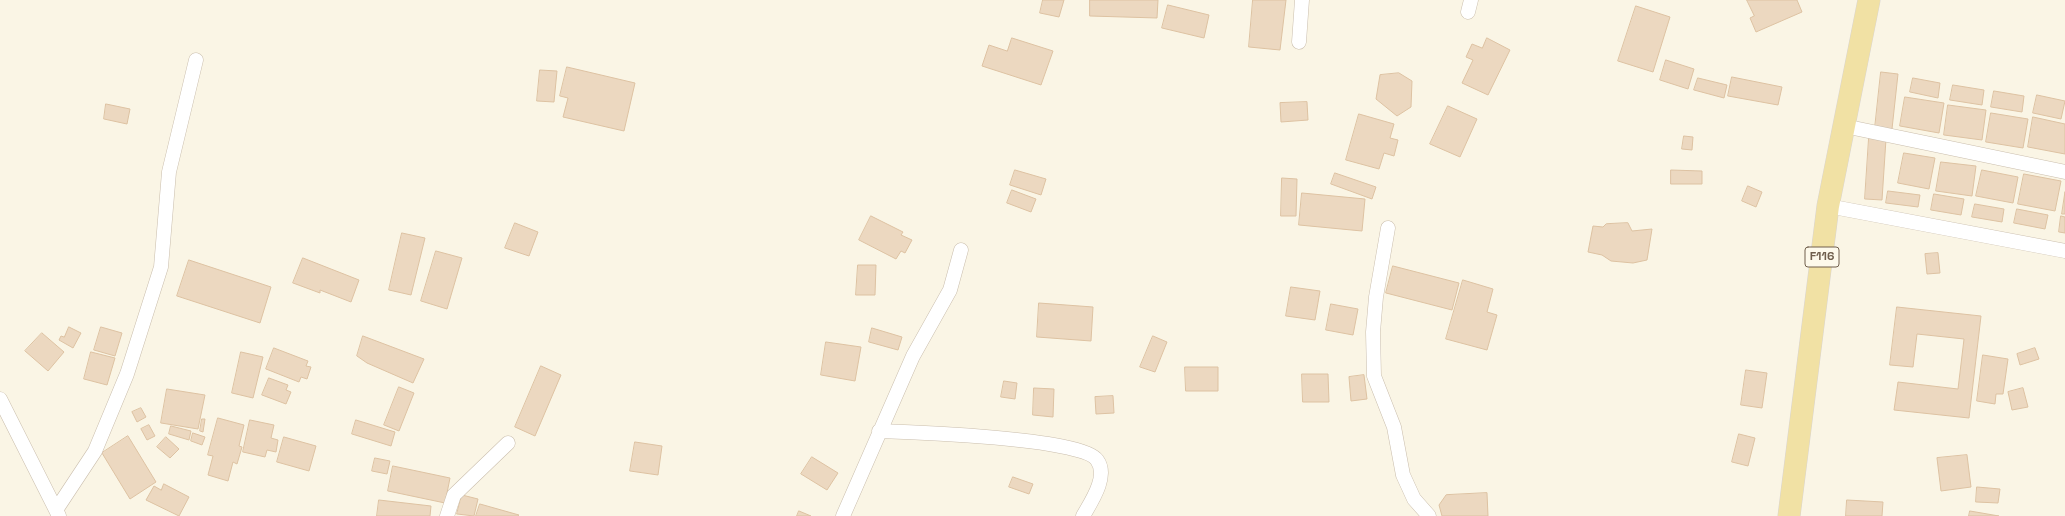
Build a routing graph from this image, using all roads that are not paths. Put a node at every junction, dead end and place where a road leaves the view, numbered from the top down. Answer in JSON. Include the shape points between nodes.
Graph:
{"nodes":[{"id":1,"x":1302,"y":0,"type":"edge"},
{"id":2,"x":1869,"y":0,"type":"edge"},
{"id":3,"x":1299,"y":42,"type":"dead end"},
{"id":4,"x":196,"y":60,"type":"dead end"},
{"id":5,"x":1844,"y":126,"type":"junction"},
{"id":6,"x":2065,"y":172,"type":"edge"},
{"id":7,"x":1828,"y":206,"type":"junction"},
{"id":8,"x":1388,"y":228,"type":"dead end"},
{"id":9,"x":961,"y":250,"type":"dead end"},
{"id":10,"x":2065,"y":251,"type":"edge"},
{"id":11,"x":0,"y":398,"type":"edge"},
{"id":12,"x":879,"y":431,"type":"junction"},
{"id":13,"x":508,"y":443,"type":"dead end"},
{"id":14,"x":57,"y":513,"type":"edge"},
{"id":15,"x":447,"y":516,"type":"edge"},
{"id":16,"x":843,"y":516,"type":"edge"},
{"id":17,"x":1083,"y":516,"type":"edge"},
{"id":18,"x":1429,"y":516,"type":"edge"},
{"id":19,"x":1789,"y":516,"type":"edge"}],
"edges":[{"from":1,"to":3,"type":"street"},
{"from":2,"to":5,"type":"main road","number":"F116"},
{"from":4,"to":14,"type":"street","via":[[169,172],[161,267],[127,374],[95,451]]},
{"from":5,"to":6,"type":"street"},
{"from":5,"to":7,"type":"main road","number":"F116"},
{"from":7,"to":10,"type":"street"},
{"from":7,"to":19,"type":"main road","number":"F116"},
{"from":8,"to":18,"type":"street","via":[[1376,297],[1373,332],[1374,376],[1394,427],[1403,475],[1414,499]]},
{"from":9,"to":12,"type":"street","via":[[950,290],[914,356]]},
{"from":11,"to":14,"type":"street"},
{"from":12,"to":16,"type":"street"},
{"from":12,"to":17,"type":"street","via":[[1008,439],[1092,454],[1100,466],[1100,482]]},
{"from":13,"to":15,"type":"street","via":[[454,495]]}]}
